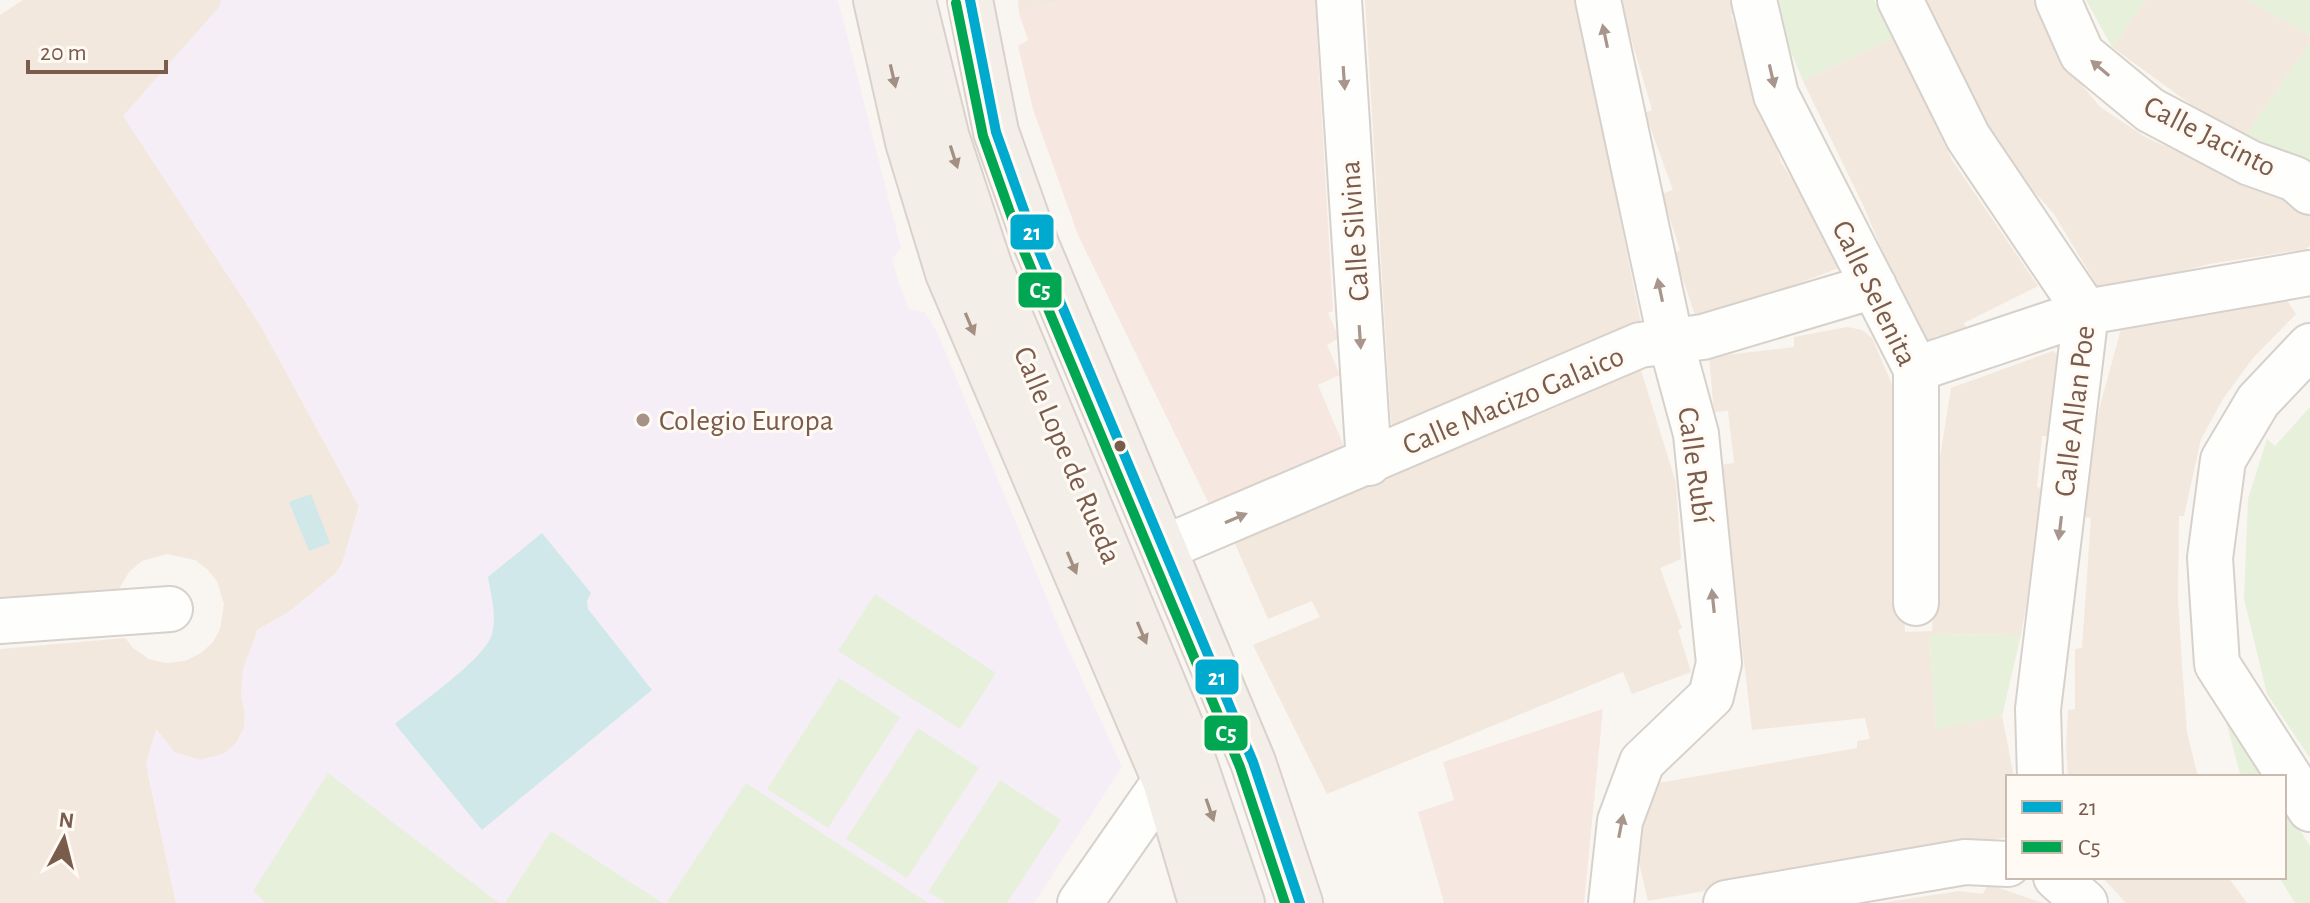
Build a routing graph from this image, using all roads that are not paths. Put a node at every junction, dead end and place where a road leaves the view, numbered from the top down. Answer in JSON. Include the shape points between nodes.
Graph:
{"nodes":[{"id":1,"x":876,"y":0,"type":"edge"},
{"id":2,"x":913,"y":0,"type":"edge"},
{"id":3,"x":970,"y":0,"type":"edge"},
{"id":4,"x":1339,"y":0,"type":"edge"},
{"id":5,"x":1598,"y":0,"type":"edge"},
{"id":6,"x":1754,"y":0,"type":"edge"},
{"id":7,"x":1900,"y":0,"type":"edge"},
{"id":8,"x":2058,"y":0,"type":"edge"},
{"id":9,"x":2310,"y":192,"type":"edge"},
{"id":10,"x":2310,"y":273,"type":"edge"},
{"id":11,"x":1874,"y":286,"type":"junction"},
{"id":12,"x":2086,"y":312,"type":"junction"},
{"id":13,"x":1671,"y":342,"type":"junction"},
{"id":14,"x":2310,"y":346,"type":"edge"},
{"id":15,"x":1916,"y":369,"type":"junction"},
{"id":16,"x":1369,"y":463,"type":"junction"},
{"id":17,"x":1164,"y":548,"type":"junction"},
{"id":18,"x":1916,"y":603,"type":"dead end"},
{"id":19,"x":170,"y":609,"type":"dead end"},
{"id":20,"x":0,"y":621,"type":"edge"},
{"id":21,"x":1206,"y":646,"type":"junction"},
{"id":22,"x":1185,"y":736,"type":"junction"},
{"id":23,"x":2040,"y":775,"type":"edge"},
{"id":24,"x":1165,"y":781,"type":"junction"},
{"id":25,"x":2310,"y":809,"type":"edge"},
{"id":26,"x":2006,"y":864,"type":"edge"},
{"id":27,"x":2058,"y":879,"type":"edge"},
{"id":28,"x":1080,"y":903,"type":"edge"},
{"id":29,"x":1201,"y":903,"type":"edge"},
{"id":30,"x":1242,"y":903,"type":"edge"},
{"id":31,"x":1300,"y":903,"type":"edge"},
{"id":32,"x":1611,"y":903,"type":"edge"},
{"id":33,"x":1726,"y":903,"type":"edge"},
{"id":34,"x":2085,"y":903,"type":"edge"}],
"edges":[{"from":1,"to":24,"type":"main road","name":"Calle Lope de Rueda","one_way":true,"via":[[908,142],[948,273]]},
{"from":2,"to":22,"type":"main road","name":"Calle Lope de Rueda","one_way":true,"via":[[947,138],[990,268]]},
{"from":3,"to":17,"type":"main road","name":"Calle Lope de Rueda","via":[[996,132],[1036,244]]},
{"from":4,"to":16,"type":"street","name":"Calle Silvina","one_way":true},
{"from":13,"to":5,"type":"street","name":"Calle Rubí","one_way":true},
{"from":6,"to":11,"type":"street","name":"Calle Selenita","one_way":true,"via":[[1776,95]]},
{"from":7,"to":12,"type":"street","name":"Calle Allan Poe","via":[[1968,137]]},
{"from":9,"to":8,"type":"street","name":"Calle Jacinto","one_way":true,"via":[[2295,179],[2250,163],[2150,110],[2082,54]]},
{"from":10,"to":12,"type":"street"},
{"from":11,"to":13,"type":"street","name":"Calle Macizo Galaico"},
{"from":11,"to":15,"type":"street","name":"Calle Selenita"},
{"from":12,"to":15,"type":"street"},
{"from":12,"to":23,"type":"street","name":"Calle Allan Poe","one_way":true,"via":[[2038,709]]},
{"from":13,"to":16,"type":"street","name":"Calle Macizo Galaico","via":[[1640,345]]},
{"from":32,"to":13,"type":"street","name":"Calle Rubí","one_way":true,"via":[[1620,821],[1642,762],[1711,696],[1719,663],[1696,434]]},
{"from":14,"to":25,"type":"street","via":[[2258,401],[2223,460],[2210,558],[2217,664]]},
{"from":15,"to":18,"type":"street","name":"Calle Selenita"},
{"from":17,"to":16,"type":"street","name":"Calle Macizo Galaico","one_way":true},
{"from":17,"to":21,"type":"main road","name":"Calle Lope de Rueda"},
{"from":19,"to":20,"type":"street"},
{"from":21,"to":22,"type":"main road"},
{"from":21,"to":31,"type":"main road","name":"Calle Lope de Rueda","via":[[1253,762]]},
{"from":22,"to":24,"type":"main road"},
{"from":22,"to":30,"type":"main road","name":"Calle Lope de Rueda","one_way":true},
{"from":24,"to":28,"type":"street"},
{"from":24,"to":29,"type":"main road","name":"Calle Lope de Rueda"},
{"from":26,"to":33,"type":"street","via":[[1965,862]]},
{"from":27,"to":34,"type":"street"}]}
